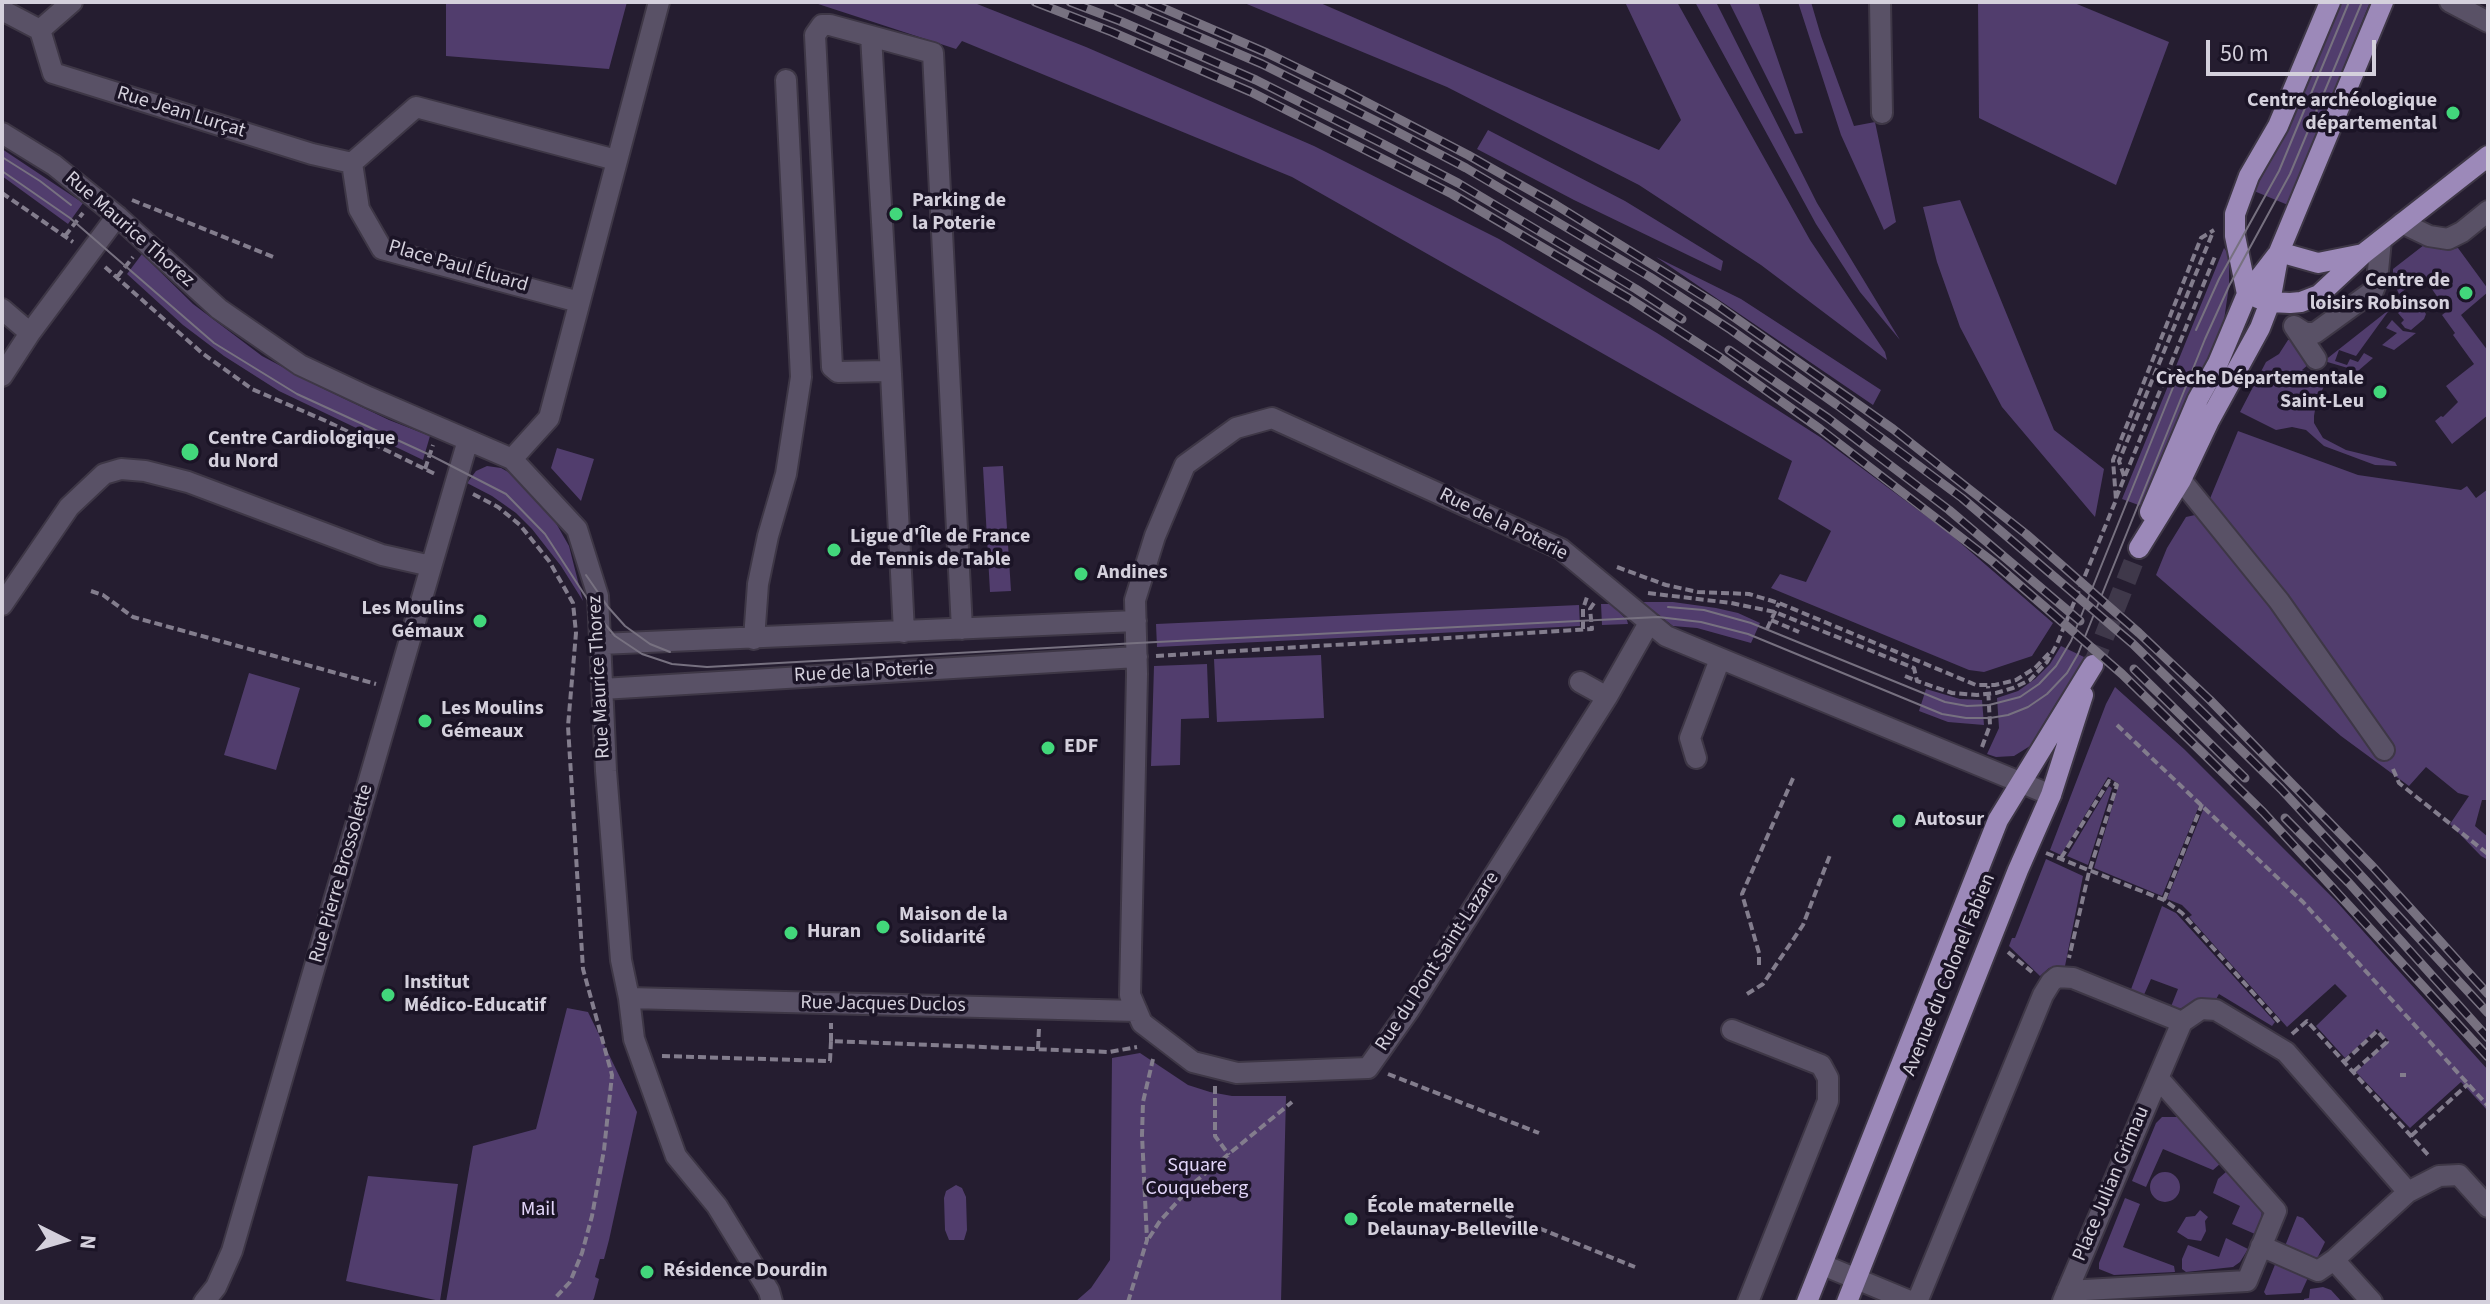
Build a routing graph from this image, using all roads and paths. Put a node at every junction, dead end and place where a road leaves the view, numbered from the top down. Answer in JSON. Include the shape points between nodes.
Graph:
{"nodes":[{"id":1,"x":72,"y":2,"type":"edge"},
{"id":2,"x":659,"y":2,"type":"edge"},
{"id":3,"x":1880,"y":2,"type":"edge"},
{"id":4,"x":2330,"y":2,"type":"edge"},
{"id":5,"x":2383,"y":2,"type":"edge"},
{"id":6,"x":2450,"y":2,"type":"edge"},
{"id":7,"x":2,"y":10,"type":"edge"},
{"id":8,"x":2488,"y":22,"type":"edge"},
{"id":9,"x":40,"y":30,"type":"junction"},
{"id":10,"x":871,"y":36,"type":"junction"},
{"id":11,"x":786,"y":80,"type":"dead end"},
{"id":12,"x":1882,"y":113,"type":"dead end"},
{"id":13,"x":2,"y":133,"type":"edge"},
{"id":14,"x":2488,"y":156,"type":"edge"},
{"id":15,"x":616,"y":160,"type":"junction"},
{"id":16,"x":352,"y":163,"type":"junction"},
{"id":17,"x":127,"y":197,"type":"dead end"},
{"id":18,"x":2488,"y":211,"type":"edge"},
{"id":19,"x":117,"y":216,"type":"junction"},
{"id":20,"x":2402,"y":223,"type":"junction"},
{"id":21,"x":2381,"y":240,"type":"junction"},
{"id":22,"x":2219,"y":248,"type":"dead end"},
{"id":23,"x":2279,"y":252,"type":"junction"},
{"id":24,"x":2363,"y":254,"type":"junction"},
{"id":25,"x":276,"y":258,"type":"dead end"},
{"id":26,"x":2247,"y":294,"type":"junction"},
{"id":27,"x":579,"y":302,"type":"junction"},
{"id":28,"x":2275,"y":302,"type":"junction"},
{"id":29,"x":2,"y":309,"type":"edge"},
{"id":30,"x":2294,"y":326,"type":"junction"},
{"id":31,"x":30,"y":333,"type":"junction"},
{"id":32,"x":2316,"y":359,"type":"dead end"},
{"id":33,"x":891,"y":374,"type":"junction"},
{"id":34,"x":2,"y":376,"type":"edge"},
{"id":35,"x":468,"y":440,"type":"junction"},
{"id":36,"x":512,"y":459,"type":"junction"},
{"id":37,"x":2124,"y":478,"type":"junction"},
{"id":38,"x":2181,"y":480,"type":"junction"},
{"id":39,"x":2116,"y":500,"type":"junction"},
{"id":40,"x":431,"y":566,"type":"junction"},
{"id":41,"x":1603,"y":583,"type":"junction"},
{"id":42,"x":1639,"y":587,"type":"dead end"},
{"id":43,"x":91,"y":591,"type":"dead end"},
{"id":44,"x":1779,"y":603,"type":"junction"},
{"id":45,"x":2,"y":605,"type":"edge"},
{"id":46,"x":1775,"y":612,"type":"junction"},
{"id":47,"x":1771,"y":620,"type":"junction"},
{"id":48,"x":1136,"y":621,"type":"junction"},
{"id":49,"x":1649,"y":623,"type":"junction"},
{"id":50,"x":962,"y":629,"type":"junction"},
{"id":51,"x":1583,"y":629,"type":"junction"},
{"id":52,"x":1767,"y":629,"type":"dead end"},
{"id":53,"x":904,"y":632,"type":"junction"},
{"id":54,"x":1799,"y":632,"type":"dead end"},
{"id":55,"x":754,"y":639,"type":"junction"},
{"id":56,"x":600,"y":644,"type":"junction"},
{"id":57,"x":2057,"y":644,"type":"junction"},
{"id":58,"x":1137,"y":657,"type":"junction"},
{"id":59,"x":1720,"y":659,"type":"junction"},
{"id":60,"x":1905,"y":676,"type":"dead end"},
{"id":61,"x":1917,"y":681,"type":"junction"},
{"id":62,"x":1580,"y":682,"type":"dead end"},
{"id":63,"x":1988,"y":686,"type":"junction"},
{"id":64,"x":396,"y":689,"type":"junction"},
{"id":65,"x":602,"y":689,"type":"junction"},
{"id":66,"x":1988,"y":694,"type":"junction"},
{"id":67,"x":1607,"y":697,"type":"junction"},
{"id":68,"x":2117,"y":725,"type":"dead end"},
{"id":69,"x":2384,"y":750,"type":"joint"},
{"id":70,"x":1696,"y":758,"type":"dead end"},
{"id":71,"x":1975,"y":764,"type":"junction"},
{"id":72,"x":1794,"y":776,"type":"dead end"},
{"id":73,"x":2020,"y":782,"type":"junction"},
{"id":74,"x":2051,"y":795,"type":"junction"},
{"id":75,"x":2202,"y":804,"type":"junction"},
{"id":76,"x":2488,"y":854,"type":"edge"},
{"id":77,"x":1830,"y":855,"type":"dead end"},
{"id":78,"x":2089,"y":872,"type":"junction"},
{"id":79,"x":2164,"y":900,"type":"junction"},
{"id":80,"x":1991,"y":937,"type":"junction"},
{"id":81,"x":2068,"y":962,"type":"dead end"},
{"id":82,"x":1759,"y":965,"type":"dead end"},
{"id":83,"x":2049,"y":986,"type":"junction"},
{"id":84,"x":1747,"y":994,"type":"dead end"},
{"id":85,"x":629,"y":998,"type":"junction"},
{"id":86,"x":1143,"y":1020,"type":"junction"},
{"id":87,"x":2182,"y":1022,"type":"junction"},
{"id":88,"x":1732,"y":1030,"type":"dead end"},
{"id":89,"x":2285,"y":1041,"type":"junction"},
{"id":90,"x":1138,"y":1047,"type":"junction"},
{"id":91,"x":1146,"y":1051,"type":"dead end"},
{"id":92,"x":1153,"y":1055,"type":"dead end"},
{"id":93,"x":642,"y":1060,"type":"junction"},
{"id":94,"x":2344,"y":1062,"type":"junction"},
{"id":95,"x":1216,"y":1068,"type":"junction"},
{"id":96,"x":1368,"y":1068,"type":"junction"},
{"id":97,"x":2353,"y":1072,"type":"junction"},
{"id":98,"x":612,"y":1075,"type":"dead end"},
{"id":99,"x":2158,"y":1078,"type":"junction"},
{"id":100,"x":2468,"y":1084,"type":"junction"},
{"id":101,"x":1292,"y":1102,"type":"dead end"},
{"id":102,"x":2488,"y":1106,"type":"edge"},
{"id":103,"x":1539,"y":1133,"type":"dead end"},
{"id":104,"x":2411,"y":1136,"type":"junction"},
{"id":105,"x":1229,"y":1155,"type":"junction"},
{"id":106,"x":2448,"y":1176,"type":"junction"},
{"id":107,"x":2408,"y":1192,"type":"junction"},
{"id":108,"x":2488,"y":1207,"type":"edge"},
{"id":109,"x":1506,"y":1215,"type":"dead end"},
{"id":110,"x":1147,"y":1240,"type":"junction"},
{"id":111,"x":2261,"y":1246,"type":"junction"},
{"id":112,"x":2334,"y":1260,"type":"junction"},
{"id":113,"x":1823,"y":1265,"type":"junction"},
{"id":114,"x":1635,"y":1267,"type":"dead end"},
{"id":115,"x":1857,"y":1279,"type":"junction"},
{"id":116,"x":2065,"y":1296,"type":"edge"},
{"id":117,"x":204,"y":1302,"type":"edge"},
{"id":118,"x":556,"y":1302,"type":"edge"},
{"id":119,"x":772,"y":1302,"type":"edge"},
{"id":120,"x":1128,"y":1302,"type":"edge"},
{"id":121,"x":1748,"y":1302,"type":"edge"},
{"id":122,"x":1807,"y":1302,"type":"edge"},
{"id":123,"x":1847,"y":1302,"type":"edge"},
{"id":124,"x":1914,"y":1302,"type":"edge"},
{"id":125,"x":2372,"y":1302,"type":"edge"}],
"edges":[{"from":1,"to":9,"type":"street"},
{"from":2,"to":15,"type":"street"},
{"from":3,"to":12,"type":"street"},
{"from":4,"to":26,"type":"main road","via":[[2235,214]]},
{"from":5,"to":23,"type":"main road"},
{"from":6,"to":8,"type":"street"},
{"from":7,"to":9,"type":"street"},
{"from":9,"to":16,"type":"street","name":"Rue Jean Lurçat","via":[[53,73]]},
{"from":10,"to":33,"type":"street"},
{"from":10,"to":33,"type":"street","via":[[830,25],[822,25],[815,35],[831,352],[832,367],[838,372]]},
{"from":10,"to":50,"type":"street","via":[[933,53]]},
{"from":11,"to":55,"type":"street","via":[[801,377],[786,474],[758,584]]},
{"from":13,"to":19,"type":"street","name":"Rue Maurice Thorez","via":[[54,165]]},
{"from":14,"to":20,"type":"main road"},
{"from":15,"to":16,"type":"street","via":[[416,107]]},
{"from":15,"to":27,"type":"street"},
{"from":16,"to":27,"type":"street","name":"Place Paul Éluard","via":[[359,209],[382,249]]},
{"from":17,"to":25,"type":"path"},
{"from":18,"to":20,"type":"street","via":[[2448,239]]},
{"from":19,"to":31,"type":"street"},
{"from":19,"to":35,"type":"street","name":"Rue Maurice Thorez","via":[[219,309],[300,365]]},
{"from":20,"to":21,"type":"main road"},
{"from":21,"to":24,"type":"main road"},
{"from":21,"to":30,"type":"street","via":[[2373,291],[2315,333]]},
{"from":22,"to":37,"type":"path"},
{"from":23,"to":24,"type":"main road","via":[[2318,263]]},
{"from":23,"to":26,"type":"main road"},
{"from":23,"to":28,"type":"main road"},
{"from":24,"to":28,"type":"main road","via":[[2319,295],[2301,302]]},
{"from":26,"to":28,"type":"main road"},
{"from":26,"to":38,"type":"main road","via":[[2198,399],[2139,548]]},
{"from":27,"to":36,"type":"street","via":[[549,418]]},
{"from":28,"to":30,"type":"street"},
{"from":28,"to":38,"type":"main road"},
{"from":29,"to":31,"type":"street"},
{"from":30,"to":32,"type":"street"},
{"from":31,"to":34,"type":"street"},
{"from":33,"to":53,"type":"street"},
{"from":35,"to":36,"type":"street","name":"Rue Maurice Thorez"},
{"from":35,"to":40,"type":"street","name":"Rue Pierre Brossolette"},
{"from":36,"to":56,"type":"street","name":"Rue Maurice Thorez","via":[[577,529],[598,596]]},
{"from":37,"to":39,"type":"path"},
{"from":37,"to":39,"type":"path","via":[[2119,461],[2214,230],[2201,238],[2113,460]]},
{"from":38,"to":69,"type":"street","via":[[2279,601]]},
{"from":39,"to":57,"type":"path"},
{"from":40,"to":45,"type":"street","via":[[382,555],[188,482],[121,469],[104,474],[69,507]]},
{"from":40,"to":64,"type":"street","name":"Rue Pierre Brossolette"},
{"from":41,"to":44,"type":"path","via":[[1606,570],[1615,567],[1676,588],[1749,594]]},
{"from":41,"to":48,"type":"street","name":"Rue de la Poterie","via":[[1561,549],[1272,418],[1236,428],[1185,465],[1143,574],[1135,600]]},
{"from":41,"to":49,"type":"street","name":"Rue de la Poterie"},
{"from":41,"to":51,"type":"path","via":[[1588,594]]},
{"from":41,"to":51,"type":"path","via":[[1590,609],[1592,629]]},
{"from":42,"to":46,"type":"path","via":[[1649,594]]},
{"from":43,"to":64,"type":"path","via":[[133,617]]},
{"from":44,"to":46,"type":"path"},
{"from":44,"to":63,"type":"path","via":[[1958,679]]},
{"from":46,"to":47,"type":"path"},
{"from":46,"to":61,"type":"path","via":[[1914,668]]},
{"from":47,"to":52,"type":"path"},
{"from":47,"to":54,"type":"path"},
{"from":48,"to":50,"type":"street","name":"Rue de la Poterie"},
{"from":48,"to":58,"type":"street","name":"Rue de la Poterie"},
{"from":49,"to":59,"type":"street","name":"Rue de la Poterie"},
{"from":49,"to":67,"type":"street","name":"Rue du Pont Saint-Lazare"},
{"from":50,"to":53,"type":"street","name":"Rue de la Poterie"},
{"from":51,"to":58,"type":"path"},
{"from":53,"to":55,"type":"street","name":"Rue de la Poterie"},
{"from":55,"to":56,"type":"street","name":"Rue de la Poterie"},
{"from":56,"to":65,"type":"street","name":"Rue Maurice Thorez"},
{"from":57,"to":63,"type":"path","via":[[2025,675]]},
{"from":57,"to":66,"type":"path","via":[[2030,680]]},
{"from":58,"to":65,"type":"street","name":"Rue de la Poterie"},
{"from":58,"to":86,"type":"street","via":[[1130,995]]},
{"from":59,"to":70,"type":"street","via":[[1690,738]]},
{"from":59,"to":71,"type":"street","name":"Rue de la Poterie"},
{"from":60,"to":61,"type":"path"},
{"from":61,"to":66,"type":"path","via":[[1952,693]]},
{"from":62,"to":67,"type":"street"},
{"from":63,"to":66,"type":"path"},
{"from":64,"to":117,"type":"street","name":"Rue Pierre Brossolette","via":[[232,1251]]},
{"from":65,"to":85,"type":"street","name":"Rue Maurice Thorez","via":[[621,960]]},
{"from":66,"to":71,"type":"path","via":[[1990,725]]},
{"from":67,"to":96,"type":"street","name":"Rue du Pont Saint-Lazare"},
{"from":68,"to":75,"type":"path"},
{"from":69,"to":76,"type":"path","via":[[2399,783]]},
{"from":71,"to":73,"type":"street","name":"Rue de la Poterie"},
{"from":72,"to":82,"type":"path","via":[[1742,894]]},
{"from":73,"to":74,"type":"street","name":"Rue de la Poterie"},
{"from":73,"to":74,"type":"main road","name":"Avenue du Colonel Fabien","via":[[2093,665]]},
{"from":73,"to":113,"type":"main road","name":"Avenue du Colonel Fabien","via":[[1998,820]]},
{"from":74,"to":80,"type":"main road","name":"Avenue du Colonel Fabien"},
{"from":75,"to":79,"type":"path"},
{"from":75,"to":100,"type":"path","via":[[2303,902]]},
{"from":77,"to":84,"type":"path","via":[[1803,925],[1763,984]]},
{"from":78,"to":78,"type":"path","via":[[2117,785],[2109,781],[2061,859]]},
{"from":78,"to":79,"type":"path"},
{"from":78,"to":81,"type":"path"},
{"from":79,"to":89,"type":"path","via":[[2182,913]]},
{"from":80,"to":83,"type":"path"},
{"from":80,"to":115,"type":"main road","name":"Avenue du Colonel Fabien"},
{"from":83,"to":87,"type":"street","via":[[2057,977],[2073,978]]},
{"from":83,"to":124,"type":"street"},
{"from":85,"to":86,"type":"street","name":"Rue Jacques Duclos"},
{"from":85,"to":93,"type":"street","name":"Rue Maurice Thorez"},
{"from":86,"to":90,"type":"path"},
{"from":86,"to":95,"type":"street","name":"Rue du Pont Saint-Lazare","via":[[1193,1062]]},
{"from":87,"to":89,"type":"street","via":[[2201,1009],[2216,1010]]},
{"from":87,"to":99,"type":"street","name":"Place Julian Grimau"},
{"from":88,"to":121,"type":"street","via":[[1821,1065],[1828,1078],[1828,1101]]},
{"from":89,"to":94,"type":"path","via":[[2307,1021]]},
{"from":89,"to":107,"type":"street","via":[[2286,1052]]},
{"from":90,"to":91,"type":"path"},
{"from":90,"to":93,"type":"path","via":[[1109,1052],[831,1041],[830,1061],[655,1056]]},
{"from":92,"to":110,"type":"path","via":[[1143,1102]]},
{"from":93,"to":119,"type":"street","name":"Rue Maurice Thorez","via":[[676,1156],[717,1206]]},
{"from":94,"to":97,"type":"path"},
{"from":94,"to":97,"type":"path","via":[[2377,1031],[2387,1042]]},
{"from":95,"to":96,"type":"street","name":"Rue du Pont Saint-Lazare","via":[[1237,1073]]},
{"from":95,"to":105,"type":"path","via":[[1215,1136]]},
{"from":96,"to":103,"type":"path"},
{"from":97,"to":104,"type":"path"},
{"from":98,"to":118,"type":"path","via":[[592,1216],[578,1263]]},
{"from":99,"to":111,"type":"street","name":"Place Julian Grimau","via":[[2276,1211]]},
{"from":99,"to":116,"type":"street","name":"Place Julian Grimau"},
{"from":100,"to":102,"type":"path"},
{"from":100,"to":104,"type":"path"},
{"from":101,"to":105,"type":"path"},
{"from":104,"to":106,"type":"path"},
{"from":105,"to":110,"type":"path","via":[[1196,1181]]},
{"from":106,"to":107,"type":"street"},
{"from":106,"to":108,"type":"street","via":[[2459,1175]]},
{"from":107,"to":112,"type":"street"},
{"from":109,"to":114,"type":"path"},
{"from":110,"to":120,"type":"path"},
{"from":111,"to":112,"type":"street","via":[[2318,1271]]},
{"from":111,"to":116,"type":"street","name":"Place Julian Grimau","via":[[2247,1281]]},
{"from":112,"to":125,"type":"street"},
{"from":113,"to":115,"type":"street"},
{"from":113,"to":122,"type":"main road","name":"Avenue du Colonel Fabien"},
{"from":115,"to":123,"type":"main road","name":"Avenue du Colonel Fabien"},
{"from":115,"to":124,"type":"street"}]}
